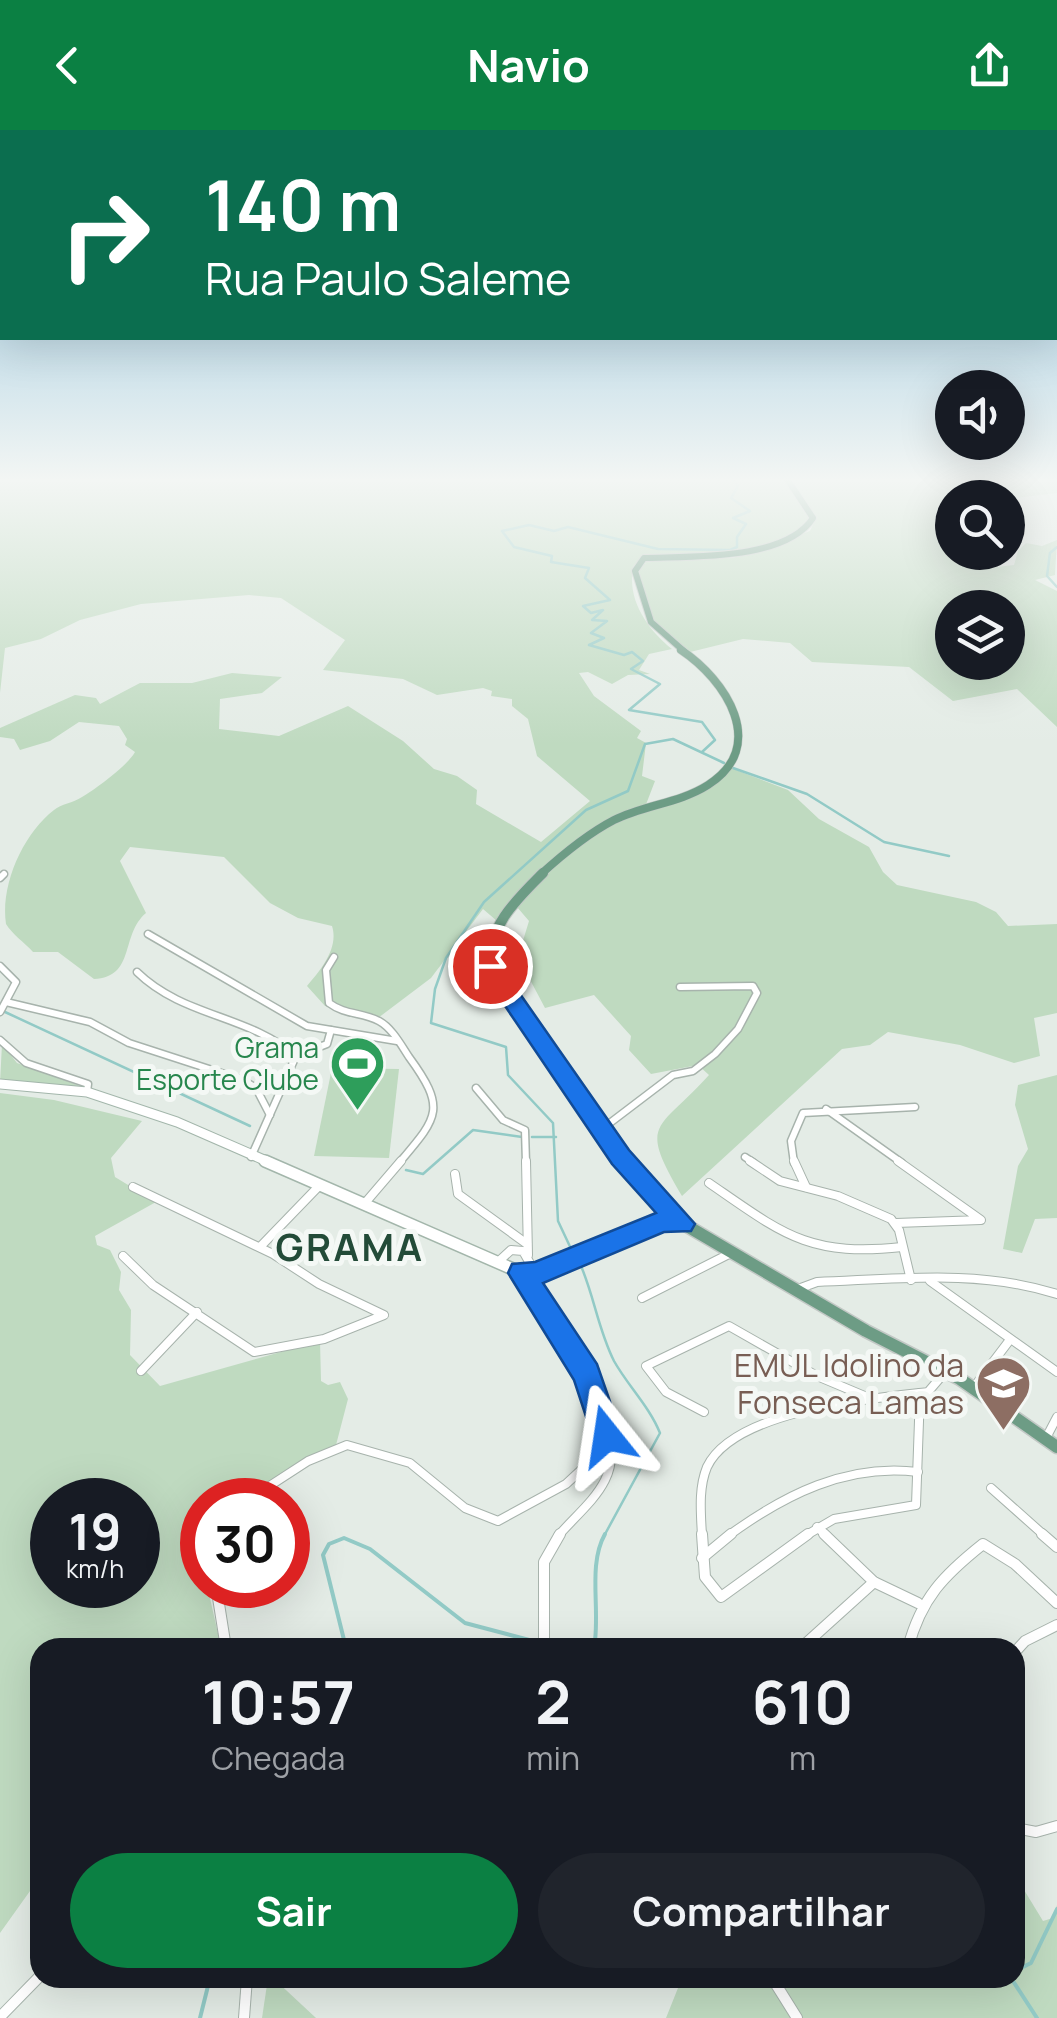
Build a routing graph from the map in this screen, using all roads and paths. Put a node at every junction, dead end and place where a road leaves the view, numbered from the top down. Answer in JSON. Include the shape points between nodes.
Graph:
{"nodes":[{"id":1,"x":637,"y":567,"type":"edge"},
{"id":2,"x":148,"y":934,"type":"dead end"},
{"id":3,"x":334,"y":957,"type":"dead end"},
{"id":4,"x":0,"y":966,"type":"edge"},
{"id":5,"x":137,"y":972,"type":"dead end"},
{"id":6,"x":680,"y":987,"type":"dead end"},
{"id":7,"x":6,"y":1002,"type":"junction"},
{"id":8,"x":0,"y":1012,"type":"edge"},
{"id":9,"x":331,"y":1030,"type":"junction"},
{"id":10,"x":0,"y":1040,"type":"edge"},
{"id":11,"x":399,"y":1041,"type":"junction"},
{"id":12,"x":296,"y":1056,"type":"junction"},
{"id":13,"x":0,"y":1084,"type":"edge"},
{"id":14,"x":476,"y":1088,"type":"dead end"},
{"id":15,"x":87,"y":1092,"type":"junction"},
{"id":16,"x":915,"y":1108,"type":"dead end"},
{"id":17,"x":826,"y":1109,"type":"junction"},
{"id":18,"x":270,"y":1115,"type":"junction"},
{"id":19,"x":602,"y":1129,"type":"junction"},
{"id":20,"x":745,"y":1156,"type":"dead end"},
{"id":21,"x":251,"y":1157,"type":"junction"},
{"id":22,"x":455,"y":1174,"type":"dead end"},
{"id":23,"x":710,"y":1183,"type":"dead end"},
{"id":24,"x":319,"y":1186,"type":"junction"},
{"id":25,"x":133,"y":1187,"type":"dead end"},
{"id":26,"x":806,"y":1188,"type":"junction"},
{"id":27,"x":364,"y":1204,"type":"junction"},
{"id":28,"x":896,"y":1223,"type":"junction"},
{"id":29,"x":682,"y":1224,"type":"junction"},
{"id":30,"x":260,"y":1247,"type":"junction"},
{"id":31,"x":902,"y":1247,"type":"junction"},
{"id":32,"x":528,"y":1250,"type":"junction"},
{"id":33,"x":730,"y":1254,"type":"junction"},
{"id":34,"x":123,"y":1256,"type":"dead end"},
{"id":35,"x":498,"y":1263,"type":"junction"},
{"id":36,"x":522,"y":1273,"type":"junction"},
{"id":37,"x":536,"y":1274,"type":"junction"},
{"id":38,"x":911,"y":1280,"type":"junction"},
{"id":39,"x":929,"y":1280,"type":"junction"},
{"id":40,"x":796,"y":1291,"type":"junction"},
{"id":41,"x":1057,"y":1294,"type":"edge"},
{"id":42,"x":642,"y":1298,"type":"dead end"},
{"id":43,"x":197,"y":1312,"type":"junction"},
{"id":44,"x":1009,"y":1340,"type":"junction"},
{"id":45,"x":140,"y":1371,"type":"dead end"},
{"id":46,"x":946,"y":1371,"type":"junction"},
{"id":47,"x":1057,"y":1372,"type":"edge"},
{"id":48,"x":974,"y":1388,"type":"junction"},
{"id":49,"x":920,"y":1392,"type":"junction"},
{"id":50,"x":868,"y":1398,"type":"junction"},
{"id":51,"x":704,"y":1412,"type":"dead end"},
{"id":52,"x":1057,"y":1417,"type":"edge"},
{"id":53,"x":606,"y":1429,"type":"junction"},
{"id":54,"x":1051,"y":1443,"type":"edge"},
{"id":55,"x":918,"y":1472,"type":"junction"},
{"id":56,"x":284,"y":1478,"type":"edge"},
{"id":57,"x":991,"y":1488,"type":"dead end"},
{"id":58,"x":818,"y":1527,"type":"junction"},
{"id":59,"x":1057,"y":1547,"type":"edge"},
{"id":60,"x":701,"y":1559,"type":"junction"},
{"id":61,"x":874,"y":1582,"type":"junction"},
{"id":62,"x":918,"y":1603,"type":"junction"},
{"id":63,"x":1057,"y":1603,"type":"edge"},
{"id":64,"x":216,"y":1608,"type":"edge"},
{"id":65,"x":1057,"y":1626,"type":"edge"},
{"id":66,"x":223,"y":1638,"type":"edge"},
{"id":67,"x":544,"y":1638,"type":"edge"},
{"id":68,"x":812,"y":1638,"type":"edge"},
{"id":69,"x":910,"y":1638,"type":"edge"},
{"id":70,"x":1025,"y":1641,"type":"edge"},
{"id":71,"x":1057,"y":1826,"type":"edge"},
{"id":72,"x":1025,"y":1830,"type":"edge"},
{"id":73,"x":30,"y":1986,"type":"edge"},
{"id":74,"x":246,"y":1988,"type":"edge"},
{"id":75,"x":776,"y":1988,"type":"edge"},
{"id":76,"x":0,"y":2017,"type":"edge"},
{"id":77,"x":244,"y":2018,"type":"edge"},
{"id":78,"x":797,"y":2018,"type":"edge"}],
"edges":[{"from":1,"to":19,"type":"main road","via":[[650,622],[720,683],[741,743],[706,787],[607,823],[574,845],[510,909],[488,952],[496,980]]},
{"from":2,"to":9,"type":"street","via":[[289,1017]]},
{"from":3,"to":11,"type":"street","via":[[326,970],[329,1004],[385,1024]]},
{"from":4,"to":7,"type":"street","via":[[16,982]]},
{"from":5,"to":12,"type":"street","via":[[171,1003],[268,1038]]},
{"from":6,"to":19,"type":"street","via":[[753,986],[757,994],[714,1054],[693,1071],[672,1075]]},
{"from":7,"to":8,"type":"street"},
{"from":7,"to":18,"type":"street","via":[[90,1022],[242,1080],[256,1088]]},
{"from":9,"to":11,"type":"street"},
{"from":9,"to":12,"type":"street","via":[[327,1044]]},
{"from":10,"to":15,"type":"street","via":[[26,1062],[88,1084]]},
{"from":11,"to":27,"type":"street","via":[[432,1088],[435,1107],[428,1129]]},
{"from":12,"to":18,"type":"street"},
{"from":13,"to":15,"type":"main road"},
{"from":14,"to":32,"type":"street","via":[[502,1120],[525,1130]]},
{"from":15,"to":21,"type":"main road"},
{"from":16,"to":17,"type":"street"},
{"from":17,"to":26,"type":"street","via":[[803,1113],[791,1136]]},
{"from":17,"to":28,"type":"street","via":[[981,1220]]},
{"from":18,"to":21,"type":"street"},
{"from":19,"to":29,"type":"main road"},
{"from":20,"to":26,"type":"street","via":[[780,1181]]},
{"from":21,"to":24,"type":"main road"},
{"from":22,"to":32,"type":"street","via":[[456,1192]]},
{"from":23,"to":31,"type":"street","via":[[764,1222],[820,1250]]},
{"from":24,"to":27,"type":"main road"},
{"from":24,"to":30,"type":"street"},
{"from":25,"to":30,"type":"street"},
{"from":26,"to":28,"type":"street"},
{"from":27,"to":35,"type":"main road"},
{"from":28,"to":31,"type":"street"},
{"from":29,"to":33,"type":"main road"},
{"from":29,"to":37,"type":"main road","via":[[663,1221]]},
{"from":30,"to":43,"type":"street","via":[[384,1315],[324,1339],[260,1352]]},
{"from":31,"to":38,"type":"street"},
{"from":32,"to":35,"type":"street","via":[[514,1249]]},
{"from":32,"to":37,"type":"street"},
{"from":33,"to":40,"type":"main road"},
{"from":33,"to":42,"type":"street"},
{"from":34,"to":43,"type":"street","via":[[153,1285]]},
{"from":35,"to":36,"type":"main road"},
{"from":36,"to":37,"type":"main road"},
{"from":36,"to":53,"type":"street","via":[[582,1364]]},
{"from":38,"to":39,"type":"street"},
{"from":38,"to":40,"type":"street","via":[[808,1283]]},
{"from":39,"to":41,"type":"street","via":[[1004,1279]]},
{"from":39,"to":44,"type":"street"},
{"from":40,"to":46,"type":"main road"},
{"from":43,"to":45,"type":"street"},
{"from":44,"to":47,"type":"street"},
{"from":44,"to":48,"type":"street"},
{"from":46,"to":48,"type":"main road"},
{"from":46,"to":49,"type":"street","via":[[933,1389]]},
{"from":48,"to":54,"type":"main road"},
{"from":49,"to":50,"type":"street"},
{"from":49,"to":55,"type":"street"},
{"from":50,"to":51,"type":"street","via":[[728,1326],[646,1366],[666,1392]]},
{"from":50,"to":60,"type":"street","via":[[795,1409],[716,1454],[704,1477]]},
{"from":52,"to":54,"type":"street"},
{"from":53,"to":56,"type":"street","via":[[604,1453],[586,1470],[498,1521],[465,1508],[410,1463],[346,1445]]},
{"from":53,"to":67,"type":"street","via":[[617,1452],[614,1471],[546,1554]]},
{"from":55,"to":58,"type":"street","via":[[913,1507],[840,1517]]},
{"from":55,"to":60,"type":"street","via":[[876,1469],[793,1497],[748,1519]]},
{"from":57,"to":59,"type":"street"},
{"from":58,"to":60,"type":"street","via":[[725,1597],[712,1591]]},
{"from":58,"to":61,"type":"street"},
{"from":61,"to":62,"type":"street"},
{"from":61,"to":68,"type":"street"},
{"from":62,"to":63,"type":"street","via":[[985,1544]]},
{"from":62,"to":69,"type":"street"},
{"from":64,"to":66,"type":"street"},
{"from":65,"to":70,"type":"street"},
{"from":71,"to":72,"type":"street"},
{"from":73,"to":76,"type":"street"},
{"from":74,"to":77,"type":"street"},
{"from":75,"to":78,"type":"street"}]}
